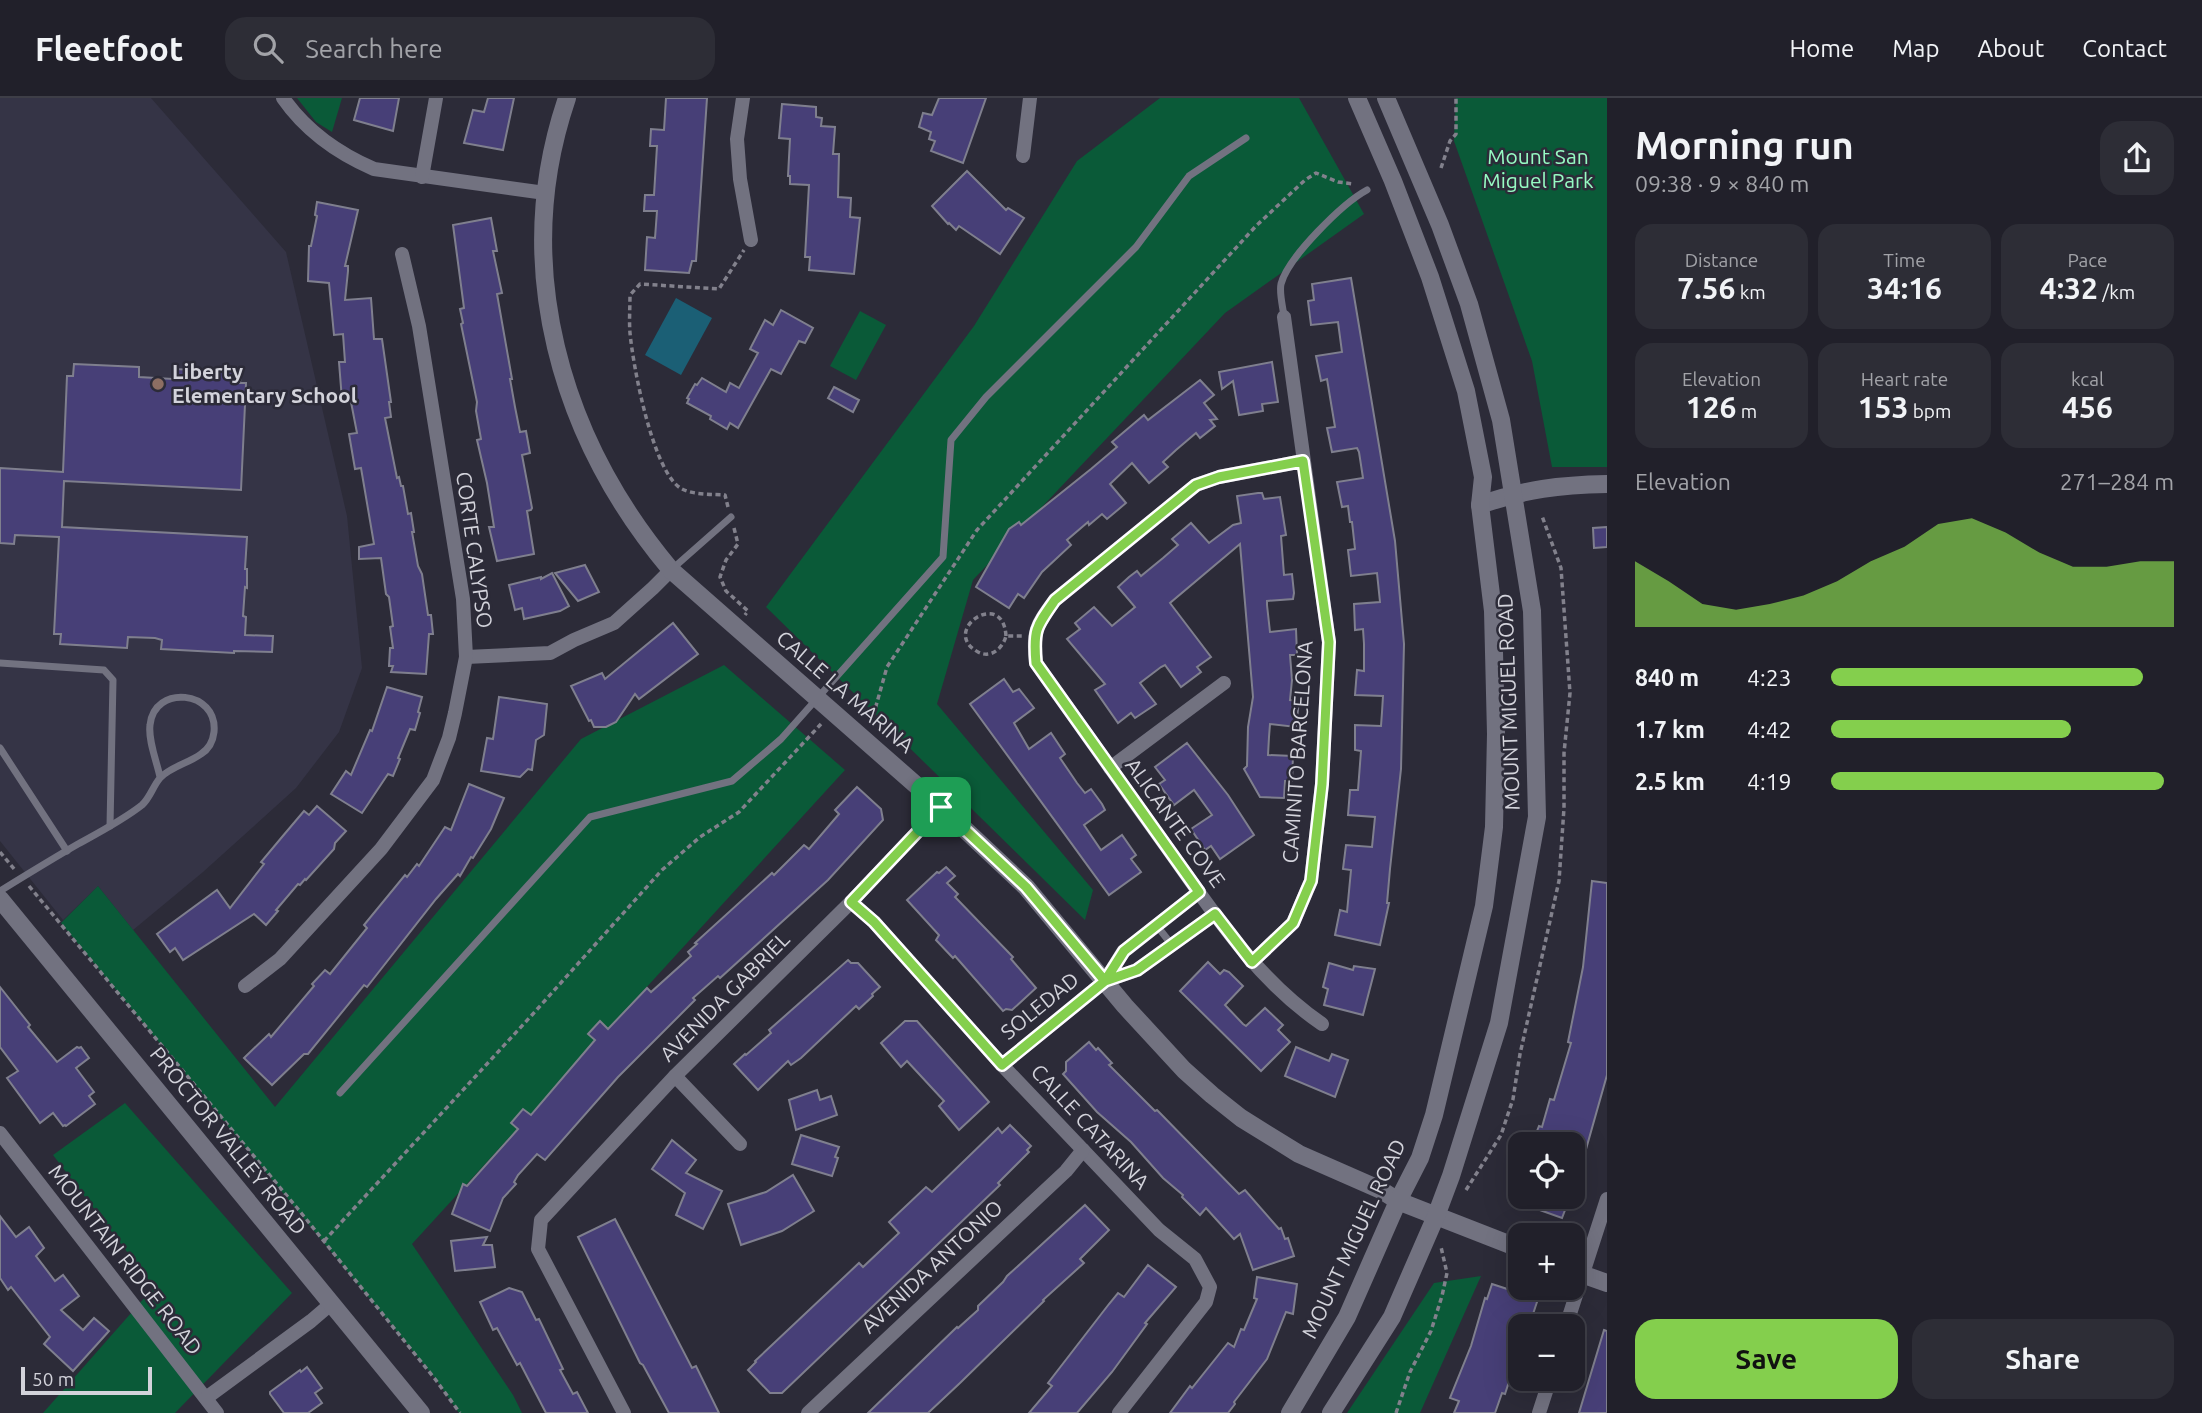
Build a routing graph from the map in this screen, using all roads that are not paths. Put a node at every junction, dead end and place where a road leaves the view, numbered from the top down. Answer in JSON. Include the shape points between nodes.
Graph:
{"nodes":[{"id":1,"x":283,"y":98,"type":"edge"},
{"id":2,"x":436,"y":98,"type":"edge"},
{"id":3,"x":567,"y":98,"type":"edge"},
{"id":4,"x":743,"y":98,"type":"edge"},
{"id":5,"x":1030,"y":98,"type":"edge"},
{"id":6,"x":1357,"y":98,"type":"edge"},
{"id":7,"x":1386,"y":98,"type":"edge"},
{"id":8,"x":1246,"y":138,"type":"dead end"},
{"id":9,"x":1023,"y":156,"type":"dead end"},
{"id":10,"x":422,"y":177,"type":"junction"},
{"id":11,"x":1367,"y":190,"type":"road end"},
{"id":12,"x":545,"y":192,"type":"junction"},
{"id":13,"x":751,"y":240,"type":"road end"},
{"id":14,"x":402,"y":254,"type":"dead end"},
{"id":15,"x":1283,"y":317,"type":"joint"},
{"id":16,"x":1303,"y":461,"type":"junction"},
{"id":17,"x":1607,"y":484,"type":"edge"},
{"id":18,"x":1514,"y":493,"type":"junction"},
{"id":19,"x":1480,"y":505,"type":"junction"},
{"id":20,"x":731,"y":517,"type":"road end"},
{"id":21,"x":671,"y":570,"type":"junction"},
{"id":22,"x":466,"y":657,"type":"junction"},
{"id":23,"x":0,"y":663,"type":"edge"},
{"id":24,"x":1224,"y":684,"type":"dead end"},
{"id":25,"x":816,"y":699,"type":"junction"},
{"id":26,"x":0,"y":748,"type":"edge"},
{"id":27,"x":1110,"y":768,"type":"junction"},
{"id":28,"x":160,"y":777,"type":"junction"},
{"id":29,"x":941,"y":807,"type":"junction"},
{"id":30,"x":110,"y":826,"type":"junction"},
{"id":31,"x":67,"y":850,"type":"junction"},
{"id":32,"x":0,"y":891,"type":"edge"},
{"id":33,"x":1199,"y":892,"type":"junction"},
{"id":34,"x":0,"y":899,"type":"edge"},
{"id":35,"x":851,"y":902,"type":"junction"},
{"id":36,"x":1215,"y":914,"type":"junction"},
{"id":37,"x":1157,"y":926,"type":"junction"},
{"id":38,"x":1171,"y":945,"type":"junction"},
{"id":39,"x":1252,"y":962,"type":"junction"},
{"id":40,"x":1105,"y":981,"type":"junction"},
{"id":41,"x":245,"y":986,"type":"dead end"},
{"id":42,"x":1322,"y":1024,"type":"dead end"},
{"id":43,"x":1002,"y":1065,"type":"junction"},
{"id":44,"x":675,"y":1076,"type":"junction"},
{"id":45,"x":340,"y":1093,"type":"dead end"},
{"id":46,"x":0,"y":1133,"type":"edge"},
{"id":47,"x":740,"y":1144,"type":"dead end"},
{"id":48,"x":1083,"y":1150,"type":"junction"},
{"id":49,"x":1607,"y":1199,"type":"edge"},
{"id":50,"x":1398,"y":1201,"type":"junction"},
{"id":51,"x":1436,"y":1216,"type":"junction"},
{"id":52,"x":1508,"y":1244,"type":"edge"},
{"id":53,"x":1585,"y":1255,"type":"edge"},
{"id":54,"x":1585,"y":1275,"type":"edge"},
{"id":55,"x":1607,"y":1283,"type":"edge"},
{"id":56,"x":332,"y":1303,"type":"junction"},
{"id":57,"x":1545,"y":1391,"type":"edge"},
{"id":58,"x":206,"y":1398,"type":"junction"},
{"id":59,"x":217,"y":1413,"type":"edge"},
{"id":60,"x":421,"y":1413,"type":"edge"},
{"id":61,"x":624,"y":1413,"type":"edge"},
{"id":62,"x":808,"y":1413,"type":"edge"},
{"id":63,"x":1119,"y":1413,"type":"edge"},
{"id":64,"x":1290,"y":1413,"type":"edge"},
{"id":65,"x":1331,"y":1413,"type":"edge"},
{"id":66,"x":1539,"y":1413,"type":"edge"}],
"edges":[{"from":1,"to":10,"type":"street","via":[[319,138],[355,161]]},
{"from":2,"to":10,"type":"street"},
{"from":3,"to":12,"type":"street","name":"CALLE LA MARINA"},
{"from":4,"to":13,"type":"street","via":[[737,139]]},
{"from":5,"to":9,"type":"street"},
{"from":6,"to":19,"type":"street","name":"MOUNT MIGUEL ROAD","via":[[1430,277],[1466,391],[1483,477]]},
{"from":7,"to":18,"type":"street","name":"MOUNT MIGUEL ROAD","via":[[1469,304],[1501,420]]},
{"from":8,"to":25,"type":"lane","via":[[1189,176],[1136,247],[986,397],[951,440],[943,557]]},
{"from":10,"to":12,"type":"street"},
{"from":11,"to":15,"type":"lane","via":[[1318,232],[1290,266],[1280,285]]},
{"from":12,"to":21,"type":"street","name":"CALLE LA MARINA","via":[[547,295],[569,395],[611,488]]},
{"from":14,"to":22,"type":"street","name":"CORTE CALYPSO","via":[[419,326],[463,599]]},
{"from":15,"to":16,"type":"street","name":"CAMINITO BARCELONA"},
{"from":16,"to":27,"type":"street","name":"ALICANTE COVE","via":[[1196,485],[1055,600],[1038,623],[1036,663]]},
{"from":16,"to":39,"type":"street","name":"CAMINITO BARCELONA","via":[[1329,642],[1322,784],[1311,881],[1293,923]]},
{"from":17,"to":18,"type":"street"},
{"from":18,"to":19,"type":"street"},
{"from":18,"to":51,"type":"street","name":"MOUNT MIGUEL ROAD","via":[[1532,611],[1537,817],[1499,1023]]},
{"from":19,"to":50,"type":"street","name":"MOUNT MIGUEL ROAD","via":[[1493,611],[1494,827],[1484,906],[1434,1115]]},
{"from":20,"to":21,"type":"lane"},
{"from":21,"to":22,"type":"street","via":[[614,623],[550,653]]},
{"from":21,"to":25,"type":"street","name":"CALLE LA MARINA"},
{"from":22,"to":41,"type":"street","name":"CORTE CALYPSO","via":[[449,738],[433,780],[370,862],[280,959]]},
{"from":23,"to":30,"type":"lane","via":[[104,670],[113,680]]},
{"from":24,"to":27,"type":"street"},
{"from":25,"to":29,"type":"street","name":"CALLE LA MARINA"},
{"from":25,"to":45,"type":"lane","via":[[732,781],[590,817]]},
{"from":26,"to":31,"type":"lane"},
{"from":27,"to":33,"type":"street","name":"ALICANTE COVE"},
{"from":28,"to":28,"type":"lane","via":[[199,756],[213,739],[212,716],[189,696],[169,698],[154,712],[149,732]]},
{"from":28,"to":30,"type":"lane","via":[[145,803]]},
{"from":29,"to":35,"type":"street","name":"AVENIDA GABRIEL"},
{"from":29,"to":40,"type":"street","name":"CALLE LA MARINA","via":[[1026,887]]},
{"from":30,"to":31,"type":"lane"},
{"from":31,"to":32,"type":"lane"},
{"from":33,"to":36,"type":"street","name":"ALICANTE COVE"},
{"from":33,"to":37,"type":"street","name":"SOLEDAD"},
{"from":34,"to":56,"type":"street","name":"PROCTOR VALLEY ROAD"},
{"from":35,"to":43,"type":"street","name":"CALLE CATARINA"},
{"from":35,"to":44,"type":"street","name":"AVENIDA GABRIEL"},
{"from":36,"to":38,"type":"street","name":"SOLEDAD"},
{"from":36,"to":39,"type":"street","name":"ALICANTE COVE"},
{"from":37,"to":38,"type":"lane"},
{"from":37,"to":40,"type":"street","name":"SOLEDAD","via":[[1124,951]]},
{"from":38,"to":40,"type":"street","name":"SOLEDAD","via":[[1137,970]]},
{"from":39,"to":42,"type":"street","name":"ALICANTE COVE"},
{"from":40,"to":43,"type":"street","name":"SOLEDAD"},
{"from":40,"to":50,"type":"street","name":"CALLE LA MARINA","via":[[1184,1070],[1241,1118],[1298,1154]]},
{"from":43,"to":48,"type":"street","name":"CALLE CATARINA"},
{"from":44,"to":47,"type":"street"},
{"from":44,"to":61,"type":"street","name":"AVENIDA GABRIEL","via":[[541,1220],[538,1249]]},
{"from":46,"to":58,"type":"street","name":"MOUNTAIN RIDGE ROAD"},
{"from":48,"to":62,"type":"street","name":"AVENIDA ANTONIO"},
{"from":48,"to":63,"type":"street","name":"CALLE CATARINA","via":[[1159,1230],[1195,1259],[1210,1287],[1206,1302]]},
{"from":49,"to":53,"type":"street"},
{"from":50,"to":51,"type":"street","name":"CALLE LA MARINA"},
{"from":50,"to":64,"type":"street","name":"MOUNT MIGUEL ROAD","via":[[1347,1317]]},
{"from":51,"to":52,"type":"street","name":"CALLE LA MARINA"},
{"from":51,"to":65,"type":"street","name":"MOUNT MIGUEL ROAD","via":[[1392,1317]]},
{"from":54,"to":55,"type":"street"},
{"from":56,"to":58,"type":"street"},
{"from":56,"to":60,"type":"street","name":"PROCTOR VALLEY ROAD"},
{"from":57,"to":66,"type":"street"},
{"from":58,"to":59,"type":"street","name":"MOUNTAIN RIDGE ROAD"}]}
